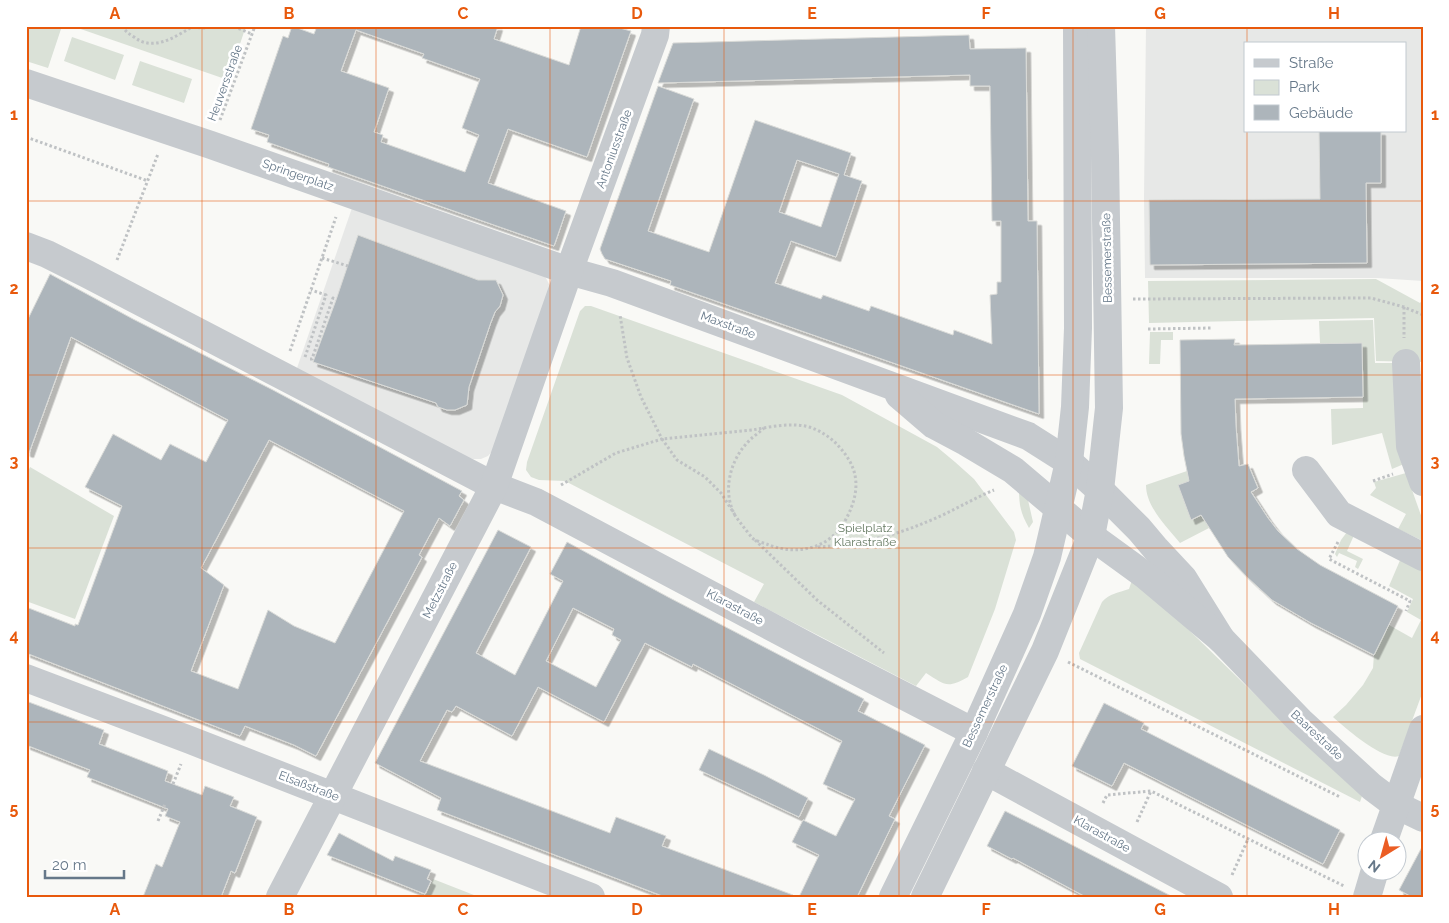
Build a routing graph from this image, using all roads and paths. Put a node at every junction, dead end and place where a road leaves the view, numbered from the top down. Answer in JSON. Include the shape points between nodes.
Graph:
{"nodes":[{"id":1,"x":122,"y":26,"type":"edge"},
{"id":2,"x":192,"y":26,"type":"edge"},
{"id":3,"x":213,"y":26,"type":"edge"},
{"id":4,"x":224,"y":26,"type":"edge"},
{"id":5,"x":255,"y":26,"type":"edge"},
{"id":6,"x":656,"y":26,"type":"edge"},
{"id":7,"x":1077,"y":26,"type":"edge"},
{"id":8,"x":1101,"y":26,"type":"edge"},
{"id":9,"x":252,"y":34,"type":"junction"},
{"id":10,"x":26,"y":82,"type":"edge"},
{"id":11,"x":26,"y":137,"type":"edge"},
{"id":12,"x":211,"y":145,"type":"junction"},
{"id":13,"x":160,"y":150,"type":"dead end"},
{"id":14,"x":148,"y":180,"type":"junction"},
{"id":15,"x":344,"y":192,"type":"junction"},
{"id":16,"x":28,"y":253,"type":"edge"},
{"id":17,"x":322,"y":258,"type":"junction"},
{"id":18,"x":348,"y":266,"type":"dead end"},
{"id":19,"x":569,"y":271,"type":"junction"},
{"id":20,"x":612,"y":283,"type":"junction"},
{"id":21,"x":107,"y":284,"type":"junction"},
{"id":22,"x":311,"y":290,"type":"junction"},
{"id":23,"x":1108,"y":299,"type":"junction"},
{"id":24,"x":336,"y":300,"type":"dead end"},
{"id":25,"x":1423,"y":315,"type":"edge"},
{"id":26,"x":1213,"y":328,"type":"dead end"},
{"id":27,"x":1148,"y":329,"type":"dead end"},
{"id":28,"x":1406,"y":363,"type":"dead end"},
{"id":29,"x":280,"y":374,"type":"junction"},
{"id":30,"x":885,"y":382,"type":"junction"},
{"id":31,"x":764,"y":428,"type":"junction"},
{"id":32,"x":662,"y":439,"type":"junction"},
{"id":33,"x":1069,"y":462,"type":"junction"},
{"id":34,"x":1013,"y":470,"type":"junction"},
{"id":35,"x":1306,"y":470,"type":"dead end"},
{"id":36,"x":1423,"y":482,"type":"edge"},
{"id":37,"x":494,"y":486,"type":"junction"},
{"id":38,"x":1100,"y":490,"type":"junction"},
{"id":39,"x":536,"y":502,"type":"junction"},
{"id":40,"x":1058,"y":509,"type":"junction"},
{"id":41,"x":735,"y":515,"type":"junction"},
{"id":42,"x":1349,"y":519,"type":"junction"},
{"id":43,"x":1091,"y":536,"type":"junction"},
{"id":44,"x":753,"y":539,"type":"junction"},
{"id":45,"x":815,"y":547,"type":"junction"},
{"id":46,"x":1423,"y":557,"type":"edge"},
{"id":47,"x":1406,"y":611,"type":"dead end"},
{"id":48,"x":1221,"y":639,"type":"junction"},
{"id":49,"x":1045,"y":650,"type":"junction"},
{"id":50,"x":884,"y":653,"type":"dead end"},
{"id":51,"x":26,"y":678,"type":"edge"},
{"id":52,"x":1423,"y":729,"type":"edge"},
{"id":53,"x":974,"y":732,"type":"junction"},
{"id":54,"x":986,"y":771,"type":"junction"},
{"id":55,"x":1151,"y":791,"type":"junction"},
{"id":56,"x":333,"y":796,"type":"junction"},
{"id":57,"x":1346,"y":800,"type":"dead end"},
{"id":58,"x":165,"y":804,"type":"dead end"},
{"id":59,"x":1396,"y":804,"type":"junction"},
{"id":60,"x":1423,"y":818,"type":"edge"},
{"id":61,"x":158,"y":821,"type":"dead end"},
{"id":62,"x":1091,"y":828,"type":"junction"},
{"id":63,"x":1387,"y":830,"type":"edge"},
{"id":64,"x":1248,"y":839,"type":"junction"},
{"id":65,"x":1125,"y":847,"type":"junction"},
{"id":66,"x":1367,"y":880,"type":"edge"},
{"id":67,"x":1224,"y":888,"type":"edge"},
{"id":68,"x":1357,"y":892,"type":"edge"},
{"id":69,"x":280,"y":897,"type":"edge"},
{"id":70,"x":591,"y":897,"type":"edge"},
{"id":71,"x":893,"y":897,"type":"edge"},
{"id":72,"x":925,"y":897,"type":"edge"}],
"edges":[{"from":1,"to":2,"type":"path","via":[[139,41],[157,44]]},
{"from":2,"to":3,"type":"path"},
{"from":4,"to":9,"type":"path"},
{"from":5,"to":9,"type":"path","name":"Heuversstraße"},
{"from":6,"to":19,"type":"street","name":"Antoniusstraße"},
{"from":7,"to":33,"type":"street","name":"Bessemerstraße","via":[[1078,328]]},
{"from":8,"to":23,"type":"street","name":"Bessemerstraße"},
{"from":9,"to":12,"type":"path","name":"Heuversstraße"},
{"from":10,"to":12,"type":"street","name":"Springerplatz"},
{"from":11,"to":14,"type":"path"},
{"from":12,"to":15,"type":"street","name":"Springerplatz"},
{"from":13,"to":14,"type":"path"},
{"from":14,"to":21,"type":"path"},
{"from":15,"to":17,"type":"path"},
{"from":15,"to":19,"type":"street","name":"Springerplatz"},
{"from":16,"to":21,"type":"street","via":[[47,254]]},
{"from":17,"to":18,"type":"path"},
{"from":17,"to":22,"type":"path"},
{"from":19,"to":20,"type":"street","name":"Maxstraße"},
{"from":19,"to":37,"type":"street","name":"Metzstraße"},
{"from":20,"to":30,"type":"street","name":"Maxstraße"},
{"from":20,"to":32,"type":"path","via":[[627,358]]},
{"from":21,"to":29,"type":"street"},
{"from":22,"to":24,"type":"path","via":[[326,296],[305,357],[312,359],[333,298]]},
{"from":22,"to":29,"type":"path"},
{"from":23,"to":25,"type":"path","via":[[1371,298]]},
{"from":23,"to":38,"type":"street","name":"Bessemerstraße","via":[[1109,408]]},
{"from":26,"to":27,"type":"path"},
{"from":28,"to":36,"type":"street","via":[[1410,446]]},
{"from":29,"to":37,"type":"street"},
{"from":30,"to":33,"type":"street","name":"Maxstraße","via":[[1028,436]]},
{"from":30,"to":34,"type":"street","name":"Maxstraße","via":[[934,425]]},
{"from":31,"to":32,"type":"path"},
{"from":31,"to":41,"type":"path","via":[[746,443],[731,470],[728,482]]},
{"from":31,"to":45,"type":"path","via":[[785,425],[808,427],[826,435],[842,449],[853,468],[856,488],[852,508],[843,525],[829,540]]},
{"from":32,"to":39,"type":"path","via":[[616,453],[565,481]]},
{"from":32,"to":41,"type":"path","via":[[677,460],[705,477]]},
{"from":33,"to":38,"type":"street"},
{"from":33,"to":40,"type":"street","name":"Bessemerstraße"},
{"from":34,"to":40,"type":"street","name":"Maxstraße"},
{"from":34,"to":45,"type":"path","via":[[994,490],[924,523],[841,546]]},
{"from":35,"to":42,"type":"street","via":[[1339,514]]},
{"from":37,"to":39,"type":"street","name":"Klarastraße"},
{"from":37,"to":56,"type":"street","name":"Metzstraße"},
{"from":38,"to":43,"type":"street","name":"Bessemerstraße"},
{"from":38,"to":48,"type":"street","name":"Baarestraße","via":[[1183,578]]},
{"from":39,"to":53,"type":"street","name":"Klarastraße"},
{"from":40,"to":43,"type":"street"},
{"from":40,"to":53,"type":"street","name":"Bessemerstraße","via":[[1047,557],[1027,614]]},
{"from":41,"to":44,"type":"path"},
{"from":42,"to":46,"type":"street"},
{"from":42,"to":47,"type":"path","via":[[1329,559],[1410,601]]},
{"from":43,"to":48,"type":"street","name":"Baarestraße","via":[[1146,576]]},
{"from":43,"to":49,"type":"street","name":"Bessemerstraße"},
{"from":44,"to":45,"type":"path","via":[[795,551]]},
{"from":44,"to":50,"type":"path","via":[[817,600]]},
{"from":48,"to":59,"type":"street","name":"Baarestraße","via":[[1300,721],[1372,788]]},
{"from":49,"to":54,"type":"street","name":"Bessemerstraße"},
{"from":49,"to":57,"type":"path"},
{"from":51,"to":56,"type":"street","name":"Elsaßstraße"},
{"from":52,"to":59,"type":"street"},
{"from":53,"to":71,"type":"street","name":"Bessemerstraße"},
{"from":54,"to":62,"type":"street","name":"Klarastraße"},
{"from":54,"to":72,"type":"street","name":"Bessemerstraße"},
{"from":55,"to":62,"type":"path","via":[[1107,795]]},
{"from":55,"to":64,"type":"path"},
{"from":55,"to":65,"type":"path"},
{"from":56,"to":69,"type":"street","name":"Metzstraße"},
{"from":56,"to":70,"type":"street","name":"Elsaßstraße"},
{"from":58,"to":61,"type":"path"},
{"from":59,"to":60,"type":"street","name":"Baarestraße"},
{"from":59,"to":63,"type":"street"},
{"from":62,"to":65,"type":"street","name":"Klarastraße"},
{"from":64,"to":67,"type":"path"},
{"from":64,"to":68,"type":"path"},
{"from":65,"to":67,"type":"street","name":"Klarastraße"},
{"from":66,"to":68,"type":"street"}]}
